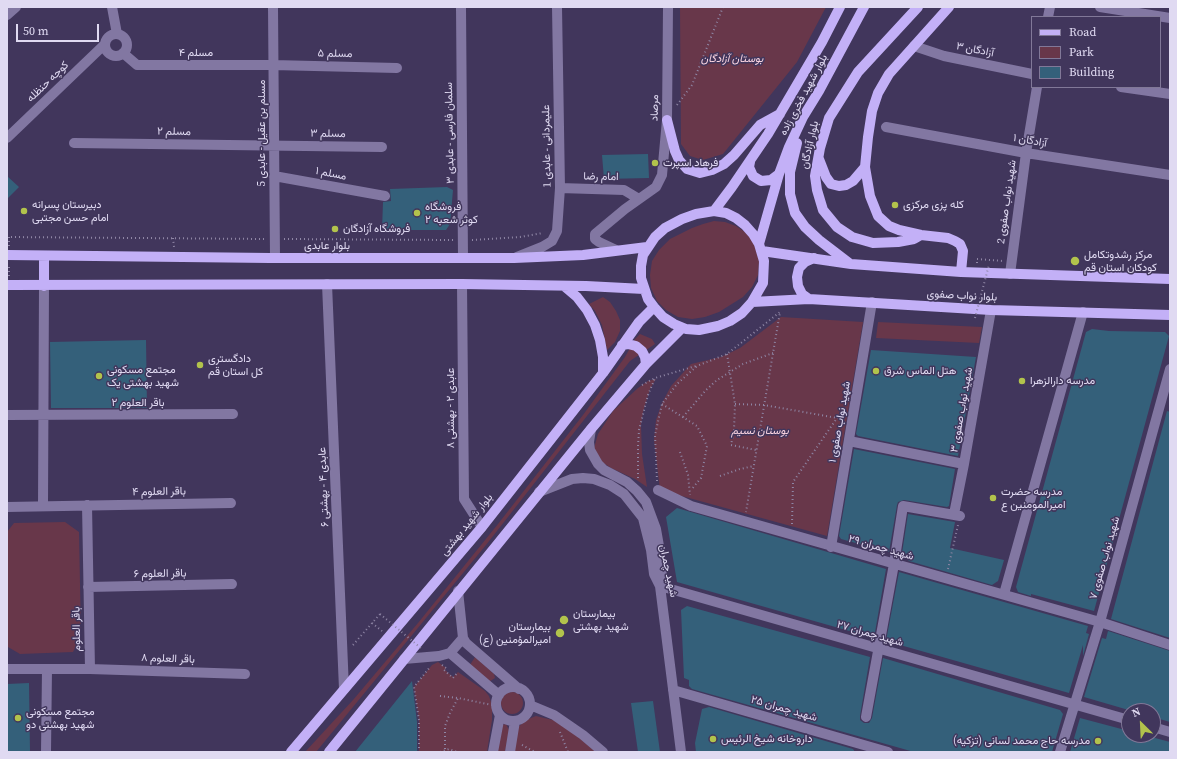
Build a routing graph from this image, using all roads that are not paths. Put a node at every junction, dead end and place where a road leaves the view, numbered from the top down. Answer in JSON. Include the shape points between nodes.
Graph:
{"nodes":[{"id":1,"x":16,"y":7,"type":"edge"},
{"id":2,"x":112,"y":7,"type":"edge"},
{"id":3,"x":273,"y":7,"type":"edge"},
{"id":4,"x":461,"y":7,"type":"edge"},
{"id":5,"x":557,"y":7,"type":"edge"},
{"id":6,"x":668,"y":7,"type":"edge"},
{"id":7,"x":840,"y":7,"type":"edge"},
{"id":8,"x":864,"y":7,"type":"edge"},
{"id":9,"x":918,"y":7,"type":"edge"},
{"id":10,"x":949,"y":7,"type":"edge"},
{"id":11,"x":1100,"y":7,"type":"edge"},
{"id":12,"x":7,"y":15,"type":"edge"},
{"id":13,"x":1157,"y":16,"type":"edge"},
{"id":14,"x":117,"y":34,"type":"junction"},
{"id":15,"x":105,"y":44,"type":"junction"},
{"id":16,"x":914,"y":46,"type":"junction"},
{"id":17,"x":123,"y":53,"type":"junction"},
{"id":18,"x":274,"y":65,"type":"junction"},
{"id":19,"x":397,"y":68,"type":"dead end"},
{"id":20,"x":1031,"y":74,"type":"edge"},
{"id":21,"x":1037,"y":88,"type":"edge"},
{"id":22,"x":1128,"y":88,"type":"edge"},
{"id":23,"x":1170,"y":94,"type":"edge"},
{"id":24,"x":780,"y":114,"type":"junction"},
{"id":25,"x":803,"y":117,"type":"junction"},
{"id":26,"x":667,"y":120,"type":"junction"},
{"id":27,"x":886,"y":127,"type":"dead end"},
{"id":28,"x":7,"y":138,"type":"edge"},
{"id":29,"x":74,"y":143,"type":"dead end"},
{"id":30,"x":274,"y":145,"type":"junction"},
{"id":31,"x":382,"y":147,"type":"dead end"},
{"id":32,"x":1026,"y":153,"type":"junction"},
{"id":33,"x":818,"y":157,"type":"junction"},
{"id":34,"x":750,"y":162,"type":"junction"},
{"id":35,"x":865,"y":167,"type":"junction"},
{"id":36,"x":779,"y":174,"type":"junction"},
{"id":37,"x":1170,"y":175,"type":"edge"},
{"id":38,"x":274,"y":176,"type":"junction"},
{"id":39,"x":560,"y":188,"type":"junction"},
{"id":40,"x":384,"y":196,"type":"dead end"},
{"id":41,"x":639,"y":199,"type":"junction"},
{"id":42,"x":714,"y":211,"type":"junction"},
{"id":43,"x":920,"y":235,"type":"junction"},
{"id":44,"x":647,"y":247,"type":"junction"},
{"id":45,"x":760,"y":247,"type":"junction"},
{"id":46,"x":616,"y":250,"type":"junction"},
{"id":47,"x":7,"y":255,"type":"edge"},
{"id":48,"x":44,"y":256,"type":"junction"},
{"id":49,"x":274,"y":258,"type":"junction"},
{"id":50,"x":463,"y":258,"type":"junction"},
{"id":51,"x":514,"y":258,"type":"junction"},
{"id":52,"x":814,"y":258,"type":"junction"},
{"id":53,"x":851,"y":264,"type":"junction"},
{"id":54,"x":961,"y":272,"type":"junction"},
{"id":55,"x":1010,"y":274,"type":"junction"},
{"id":56,"x":1170,"y":279,"type":"edge"},
{"id":57,"x":327,"y":284,"type":"junction"},
{"id":58,"x":462,"y":284,"type":"junction"},
{"id":59,"x":7,"y":285,"type":"edge"},
{"id":60,"x":44,"y":286,"type":"junction"},
{"id":61,"x":564,"y":286,"type":"junction"},
{"id":62,"x":644,"y":289,"type":"junction"},
{"id":63,"x":810,"y":299,"type":"junction"},
{"id":64,"x":752,"y":302,"type":"junction"},
{"id":65,"x":872,"y":302,"type":"junction"},
{"id":66,"x":654,"y":307,"type":"junction"},
{"id":67,"x":991,"y":310,"type":"junction"},
{"id":68,"x":1083,"y":312,"type":"junction"},
{"id":69,"x":1170,"y":315,"type":"edge"},
{"id":70,"x":682,"y":328,"type":"junction"},
{"id":71,"x":622,"y":346,"type":"junction"},
{"id":72,"x":646,"y":364,"type":"junction"},
{"id":73,"x":1170,"y":369,"type":"edge"},
{"id":74,"x":603,"y":373,"type":"junction"},
{"id":75,"x":233,"y":414,"type":"dead end"},
{"id":76,"x":7,"y":415,"type":"edge"},
{"id":77,"x":44,"y":416,"type":"junction"},
{"id":78,"x":590,"y":429,"type":"junction"},
{"id":79,"x":849,"y":441,"type":"junction"},
{"id":80,"x":964,"y":464,"type":"junction"},
{"id":81,"x":658,"y":490,"type":"road end"},
{"id":82,"x":538,"y":492,"type":"junction"},
{"id":83,"x":231,"y":503,"type":"dead end"},
{"id":84,"x":43,"y":506,"type":"junction"},
{"id":85,"x":87,"y":506,"type":"junction"},
{"id":86,"x":7,"y":507,"type":"edge"},
{"id":87,"x":482,"y":527,"type":"junction"},
{"id":88,"x":832,"y":546,"type":"junction"},
{"id":89,"x":894,"y":564,"type":"junction"},
{"id":90,"x":232,"y":584,"type":"dead end"},
{"id":91,"x":660,"y":586,"type":"junction"},
{"id":92,"x":88,"y":587,"type":"junction"},
{"id":93,"x":458,"y":591,"type":"junction"},
{"id":94,"x":1004,"y":594,"type":"junction"},
{"id":95,"x":1100,"y":622,"type":"junction"},
{"id":96,"x":463,"y":638,"type":"junction"},
{"id":97,"x":1170,"y":645,"type":"edge"},
{"id":98,"x":879,"y":649,"type":"junction"},
{"id":99,"x":450,"y":653,"type":"junction"},
{"id":100,"x":404,"y":659,"type":"junction"},
{"id":101,"x":7,"y":669,"type":"edge"},
{"id":102,"x":47,"y":669,"type":"junction"},
{"id":103,"x":90,"y":669,"type":"junction"},
{"id":104,"x":246,"y":674,"type":"dead end"},
{"id":105,"x":344,"y":689,"type":"junction"},
{"id":106,"x":519,"y":689,"type":"junction"},
{"id":107,"x":673,"y":690,"type":"junction"},
{"id":108,"x":495,"y":698,"type":"junction"},
{"id":109,"x":530,"y":705,"type":"junction"},
{"id":110,"x":1074,"y":705,"type":"junction"},
{"id":111,"x":500,"y":715,"type":"junction"},
{"id":112,"x":866,"y":717,"type":"dead end"},
{"id":113,"x":1121,"y":718,"type":"edge"},
{"id":114,"x":515,"y":721,"type":"junction"},
{"id":115,"x":860,"y":748,"type":"edge"},
{"id":116,"x":46,"y":752,"type":"edge"},
{"id":117,"x":291,"y":752,"type":"edge"},
{"id":118,"x":329,"y":752,"type":"edge"},
{"id":119,"x":494,"y":752,"type":"edge"},
{"id":120,"x":510,"y":752,"type":"edge"},
{"id":121,"x":603,"y":752,"type":"edge"},
{"id":122,"x":681,"y":752,"type":"edge"},
{"id":123,"x":888,"y":752,"type":"edge"},
{"id":124,"x":1060,"y":752,"type":"edge"}],
"edges":[{"from":1,"to":12,"type":"street"},
{"from":2,"to":14,"type":"street"},
{"from":3,"to":18,"type":"street","name":"مسلم بن عقیل - عابدی 5"},
{"from":4,"to":50,"type":"street","name":"سلمان فارسی - عابدی ۳"},
{"from":5,"to":39,"type":"street","name":"علیمردانی - عابدی 1"},
{"from":6,"to":26,"type":"street","name":"مرصاد"},
{"from":7,"to":24,"type":"main road","name":"بلوار شهید فخری زاده"},
{"from":8,"to":25,"type":"main road","name":"بلوار شهید فخری زاده"},
{"from":9,"to":33,"type":"main road","name":"بلوار آزادگان","via":[[858,72],[829,118]]},
{"from":10,"to":16,"type":"main road"},
{"from":11,"to":13,"type":"street"},
{"from":14,"to":15,"type":"street","via":[[107,38]]},
{"from":14,"to":17,"type":"street","via":[[126,39],[126,49]]},
{"from":15,"to":17,"type":"street","via":[[109,53]]},
{"from":15,"to":28,"type":"street","name":"کوچه حنظله"},
{"from":16,"to":20,"type":"street","name":"آزادگان ۳","via":[[944,56]]},
{"from":16,"to":35,"type":"main road","via":[[889,74],[878,93],[872,111]]},
{"from":17,"to":18,"type":"street","name":"مسلم ۴","via":[[136,64]]},
{"from":18,"to":19,"type":"street","name":"مسلم ۵"},
{"from":18,"to":30,"type":"street","name":"مسلم بن عقیل - عابدی 5"},
{"from":21,"to":32,"type":"street","name":"شهید نواب صفوی 2"},
{"from":22,"to":23,"type":"street"},
{"from":24,"to":26,"type":"main road","via":[[760,124],[724,164],[700,173],[687,169],[679,160]]},
{"from":24,"to":34,"type":"main road","name":"بلوار شهید فخری زاده"},
{"from":25,"to":36,"type":"main road","name":"بلوار شهید فخری زاده"},
{"from":25,"to":53,"type":"main road","via":[[790,172],[790,194],[795,213],[819,240]]},
{"from":26,"to":41,"type":"street","name":"مرصاد","via":[[662,175],[656,187]]},
{"from":27,"to":32,"type":"street","name":"آزادگان ۱"},
{"from":29,"to":30,"type":"street","name":"مسلم ۲"},
{"from":30,"to":31,"type":"street","name":"مسلم ۳"},
{"from":30,"to":38,"type":"street","name":"مسلم بن عقیل - عابدی 5"},
{"from":32,"to":37,"type":"street","name":"آزادگان ۱"},
{"from":32,"to":55,"type":"street","name":"شهید نواب صفوی 2"},
{"from":33,"to":35,"type":"main road","via":[[831,184],[839,186],[853,181]]},
{"from":33,"to":43,"type":"main road","name":"بلوار آزادگان","via":[[815,176],[817,190],[823,210],[837,227],[852,237],[873,243],[898,242]]},
{"from":34,"to":36,"type":"main road","via":[[752,176],[761,181],[771,180]]},
{"from":34,"to":42,"type":"main road","name":"بلوار شهید فخری زاده"},
{"from":35,"to":43,"type":"main road","via":[[870,196],[878,216],[889,226]]},
{"from":36,"to":45,"type":"main road","name":"بلوار شهید فخری زاده"},
{"from":38,"to":40,"type":"street","name":"مسلم ۱"},
{"from":38,"to":49,"type":"street","name":"مسلم بن عقیل - عابدی 5"},
{"from":39,"to":41,"type":"street","name":"امام رضا","via":[[624,190]]},
{"from":39,"to":51,"type":"street","name":"علیمردانی - عابدی 1","via":[[557,231],[552,241]]},
{"from":41,"to":46,"type":"street","name":"مرصاد","via":[[595,234],[595,239]]},
{"from":42,"to":44,"type":"main road","via":[[696,214],[676,222],[665,228]]},
{"from":42,"to":45,"type":"main road","via":[[726,213],[746,225]]},
{"from":43,"to":54,"type":"main road","via":[[948,238],[960,244],[964,251]]},
{"from":44,"to":46,"type":"main road","name":"بلوار عابدی"},
{"from":44,"to":62,"type":"main road","via":[[641,266]]},
{"from":45,"to":52,"type":"main road"},
{"from":45,"to":64,"type":"main road","via":[[764,261],[763,283]]},
{"from":46,"to":51,"type":"main road","name":"بلوار عابدی","via":[[583,255]]},
{"from":47,"to":48,"type":"main road","name":"بلوار عابدی"},
{"from":48,"to":49,"type":"main road","name":"بلوار عابدی"},
{"from":48,"to":60,"type":"main road"},
{"from":49,"to":50,"type":"main road","name":"بلوار عابدی"},
{"from":50,"to":51,"type":"main road","name":"بلوار عابدی"},
{"from":52,"to":53,"type":"main road"},
{"from":52,"to":63,"type":"main road","via":[[799,268],[796,277],[802,294]]},
{"from":53,"to":54,"type":"main road"},
{"from":54,"to":55,"type":"main road"},
{"from":55,"to":56,"type":"main road"},
{"from":57,"to":58,"type":"main road"},
{"from":57,"to":60,"type":"main road"},
{"from":57,"to":105,"type":"street","name":"عابدی ۴ - بهشتی ۶"},
{"from":58,"to":61,"type":"main road"},
{"from":58,"to":87,"type":"street","name":"عابدی ۲ - بهشتی ۸","via":[[464,499]]},
{"from":59,"to":60,"type":"main road"},
{"from":60,"to":77,"type":"street"},
{"from":61,"to":62,"type":"main road"},
{"from":61,"to":74,"type":"main road","via":[[577,297],[595,325],[603,357]]},
{"from":62,"to":66,"type":"main road"},
{"from":63,"to":64,"type":"main road","name":"بلوار نواب صفوی"},
{"from":63,"to":65,"type":"main road","name":"بلوار نواب صفوی"},
{"from":64,"to":70,"type":"main road","via":[[742,313],[718,326],[699,330]]},
{"from":65,"to":67,"type":"main road","name":"بلوار نواب صفوی"},
{"from":65,"to":79,"type":"street","name":"شهید نواب صفوی ۱"},
{"from":66,"to":70,"type":"main road","via":[[663,317]]},
{"from":66,"to":71,"type":"main road","name":"بلوار شهید بهشتی","via":[[639,322]]},
{"from":67,"to":68,"type":"main road","name":"بلوار نواب صفوی"},
{"from":67,"to":80,"type":"street","name":"شهید نواب صفوی ۳"},
{"from":68,"to":69,"type":"main road","name":"بلوار نواب صفوی"},
{"from":68,"to":94,"type":"street"},
{"from":70,"to":72,"type":"main road"},
{"from":71,"to":72,"type":"main road","via":[[636,346],[642,351]]},
{"from":71,"to":74,"type":"main road","name":"بلوار شهید بهشتی"},
{"from":72,"to":78,"type":"main road"},
{"from":73,"to":95,"type":"street","name":"شهید نواب صفوی ۷"},
{"from":74,"to":87,"type":"main road","name":"بلوار شهید بهشتی"},
{"from":75,"to":77,"type":"street","name":"باقر العلوم ۲"},
{"from":76,"to":77,"type":"street","name":"باقر العلوم ۲"},
{"from":77,"to":84,"type":"street"},
{"from":78,"to":82,"type":"main road"},
{"from":78,"to":91,"type":"street","via":[[590,450],[598,464],[627,482],[646,502],[656,529],[662,575]]},
{"from":79,"to":80,"type":"street"},
{"from":79,"to":88,"type":"street","name":"شهید نواب صفوی ۱"},
{"from":80,"to":89,"type":"street","name":"شهید نواب صفوی ۳","via":[[957,515],[903,506]]},
{"from":81,"to":88,"type":"street","name":"شهید چمران ۲۹","via":[[691,506]]},
{"from":82,"to":91,"type":"street","name":"شهید چمران","via":[[572,479],[583,478],[610,485],[624,494],[643,518],[650,543],[654,574]]},
{"from":82,"to":93,"type":"main road"},
{"from":83,"to":85,"type":"street","name":"باقر العلوم ۴"},
{"from":84,"to":85,"type":"street","name":"باقر العلوم ۴"},
{"from":84,"to":86,"type":"street","name":"باقر العلوم ۴"},
{"from":85,"to":92,"type":"street","name":"باقر العلوم"},
{"from":87,"to":105,"type":"main road","name":"بلوار شهید بهشتی"},
{"from":88,"to":89,"type":"street","name":"شهید چمران ۲۹"},
{"from":89,"to":94,"type":"street","name":"شهید چمران ۲۹"},
{"from":89,"to":98,"type":"street"},
{"from":90,"to":92,"type":"street","name":"باقر العلوم ۶"},
{"from":91,"to":98,"type":"street","name":"شهید چمران ۲۷"},
{"from":91,"to":107,"type":"street","name":"شهید چمران"},
{"from":92,"to":103,"type":"street","name":"باقر العلوم"},
{"from":93,"to":96,"type":"street"},
{"from":93,"to":100,"type":"main road"},
{"from":94,"to":95,"type":"street","name":"شهید چمران ۲۹"},
{"from":95,"to":97,"type":"street","name":"شهید چمران ۲۹"},
{"from":95,"to":110,"type":"street","name":"شهید نواب صفوی ۷"},
{"from":96,"to":99,"type":"street"},
{"from":96,"to":106,"type":"street"},
{"from":98,"to":110,"type":"street","name":"شهید چمران ۲۷"},
{"from":98,"to":112,"type":"street"},
{"from":99,"to":100,"type":"street"},
{"from":99,"to":108,"type":"street"},
{"from":100,"to":118,"type":"main road"},
{"from":101,"to":102,"type":"street"},
{"from":102,"to":103,"type":"street"},
{"from":102,"to":116,"type":"street"},
{"from":103,"to":104,"type":"street","name":"باقر العلوم ۸"},
{"from":105,"to":117,"type":"main road","name":"بلوار شهید بهشتی"},
{"from":106,"to":108,"type":"street","via":[[508,688]]},
{"from":106,"to":109,"type":"street","via":[[527,695]]},
{"from":107,"to":115,"type":"street","name":"شهید چمران ۲۵"},
{"from":107,"to":122,"type":"street","name":"شهید چمران"},
{"from":108,"to":111,"type":"street"},
{"from":109,"to":114,"type":"street","via":[[526,715]]},
{"from":109,"to":121,"type":"street","via":[[554,715]]},
{"from":110,"to":113,"type":"street","name":"شهید چمران ۲۷"},
{"from":110,"to":124,"type":"street","name":"شهید نواب صفوی ۷"},
{"from":111,"to":114,"type":"street","via":[[506,720]]},
{"from":111,"to":119,"type":"street"},
{"from":114,"to":120,"type":"street"},
{"from":115,"to":123,"type":"street","name":"شهید چمران ۲۵"}]}
